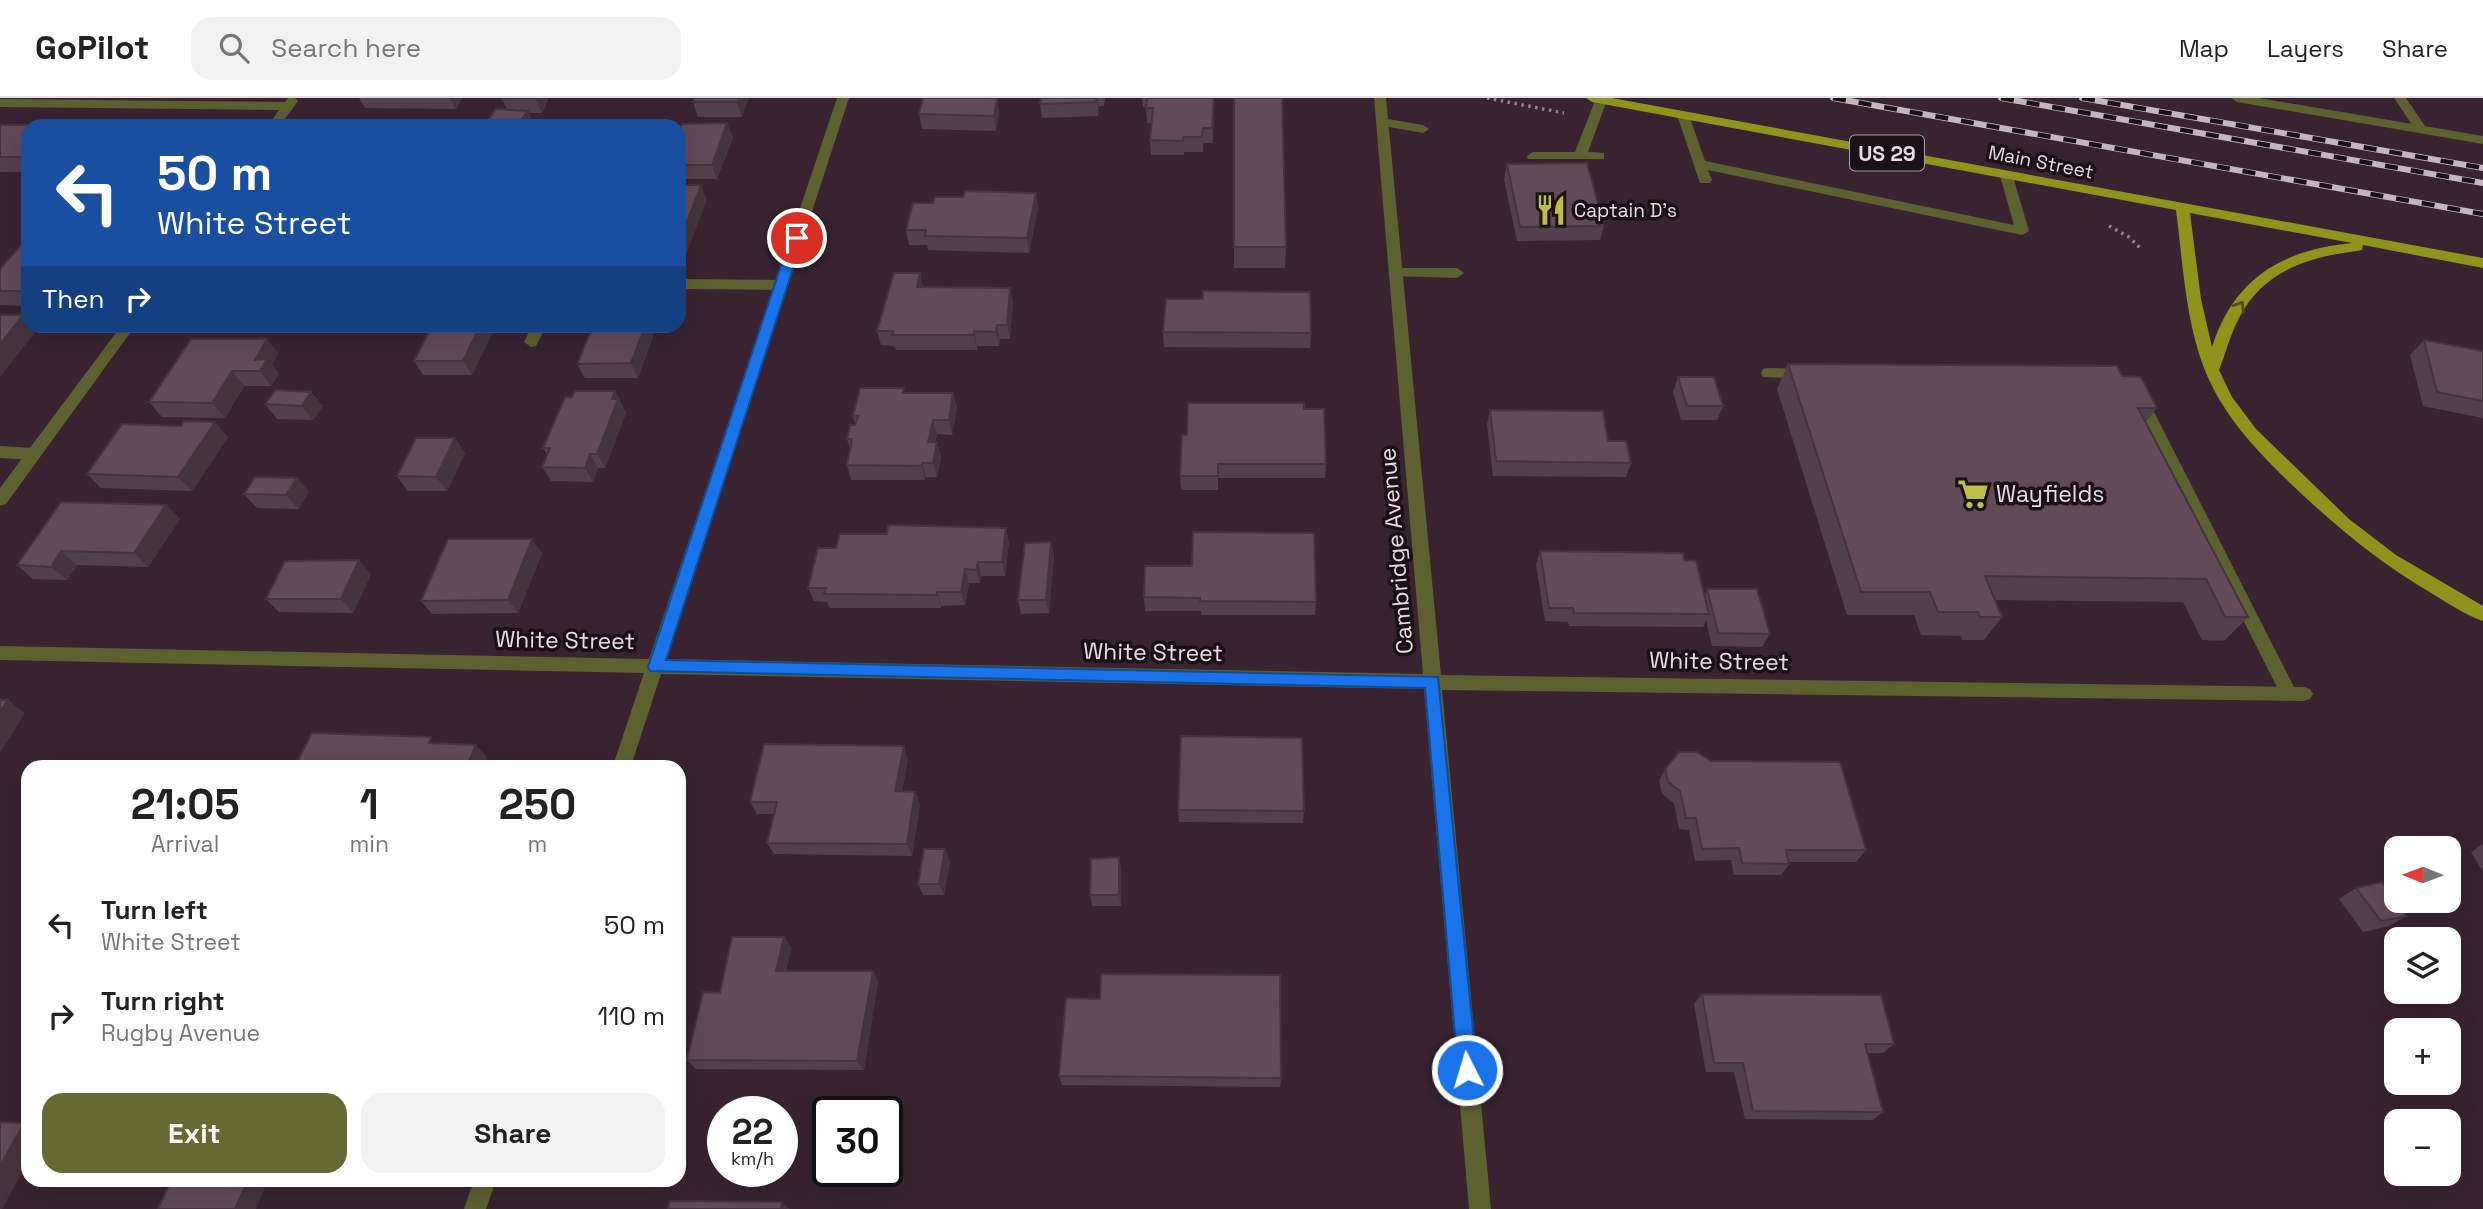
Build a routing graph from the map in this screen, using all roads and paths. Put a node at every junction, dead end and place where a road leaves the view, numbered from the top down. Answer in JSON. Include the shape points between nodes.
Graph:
{"nodes":[{"id":1,"x":843,"y":98,"type":"edge"},
{"id":2,"x":1380,"y":98,"type":"edge"},
{"id":3,"x":1487,"y":98,"type":"edge"},
{"id":4,"x":2237,"y":98,"type":"edge"},
{"id":5,"x":2400,"y":98,"type":"edge"},
{"id":6,"x":1597,"y":99,"type":"edge"},
{"id":7,"x":2258,"y":100,"type":"edge"},
{"id":8,"x":292,"y":102,"type":"edge"},
{"id":9,"x":0,"y":103,"type":"edge"},
{"id":10,"x":1565,"y":114,"type":"dead end"},
{"id":11,"x":1684,"y":115,"type":"junction"},
{"id":12,"x":279,"y":119,"type":"edge"},
{"id":13,"x":1382,"y":122,"type":"junction"},
{"id":14,"x":1423,"y":129,"type":"dead end"},
{"id":15,"x":2421,"y":129,"type":"junction"},
{"id":16,"x":2483,"y":140,"type":"edge"},
{"id":17,"x":1532,"y":156,"type":"dead end"},
{"id":18,"x":1580,"y":156,"type":"junction"},
{"id":19,"x":1599,"y":156,"type":"dead end"},
{"id":20,"x":1700,"y":164,"type":"junction"},
{"id":21,"x":2007,"y":176,"type":"junction"},
{"id":22,"x":1705,"y":180,"type":"dead end"},
{"id":23,"x":2183,"y":209,"type":"junction"},
{"id":24,"x":2101,"y":223,"type":"dead end"},
{"id":25,"x":2383,"y":245,"type":"junction"},
{"id":26,"x":2142,"y":250,"type":"dead end"},
{"id":27,"x":2483,"y":263,"type":"edge"},
{"id":28,"x":1396,"y":273,"type":"junction"},
{"id":29,"x":1457,"y":273,"type":"dead end"},
{"id":30,"x":686,"y":284,"type":"edge"},
{"id":31,"x":781,"y":285,"type":"junction"},
{"id":32,"x":123,"y":333,"type":"edge"},
{"id":33,"x":536,"y":333,"type":"edge"},
{"id":34,"x":531,"y":342,"type":"dead end"},
{"id":35,"x":2213,"y":368,"type":"junction"},
{"id":36,"x":1768,"y":373,"type":"dead end"},
{"id":37,"x":1824,"y":374,"type":"edge"},
{"id":38,"x":2133,"y":385,"type":"edge"},
{"id":39,"x":0,"y":452,"type":"edge"},
{"id":40,"x":34,"y":454,"type":"junction"},
{"id":41,"x":0,"y":500,"type":"edge"},
{"id":42,"x":2483,"y":614,"type":"edge"},
{"id":43,"x":0,"y":653,"type":"edge"},
{"id":44,"x":656,"y":667,"type":"junction"},
{"id":45,"x":1432,"y":682,"type":"junction"},
{"id":46,"x":624,"y":760,"type":"edge"},
{"id":47,"x":483,"y":1187,"type":"edge"},
{"id":48,"x":475,"y":1209,"type":"edge"},
{"id":49,"x":1480,"y":1209,"type":"edge"}],
"edges":[{"from":1,"to":31,"type":"street"},
{"from":2,"to":13,"type":"street","name":"Cambridge Avenue"},
{"from":3,"to":10,"type":"path"},
{"from":4,"to":7,"type":"street"},
{"from":5,"to":15,"type":"street"},
{"from":6,"to":11,"type":"main road","name":"Main Street","number":"US 29"},
{"from":6,"to":18,"type":"street"},
{"from":7,"to":15,"type":"street"},
{"from":8,"to":9,"type":"street"},
{"from":8,"to":12,"type":"street"},
{"from":11,"to":20,"type":"street"},
{"from":11,"to":21,"type":"main road","name":"Main Street","number":"US 29"},
{"from":13,"to":14,"type":"street"},
{"from":13,"to":28,"type":"street","name":"Cambridge Avenue"},
{"from":15,"to":16,"type":"street"},
{"from":17,"to":18,"type":"street"},
{"from":18,"to":19,"type":"street"},
{"from":20,"to":21,"type":"street","via":[[2022,231]]},
{"from":20,"to":22,"type":"street"},
{"from":21,"to":23,"type":"main road","name":"Main Street","number":"US 29"},
{"from":23,"to":25,"type":"main road","name":"Main Street","number":"US 29"},
{"from":23,"to":35,"type":"main road","via":[[2201,332]]},
{"from":24,"to":26,"type":"path","via":[[2129,237]]},
{"from":25,"to":27,"type":"main road","name":"Main Street","number":"US 29"},
{"from":35,"to":25,"type":"main road","one_way":true,"via":[[2221,333],[2269,271],[2313,252]]},
{"from":28,"to":29,"type":"street"},
{"from":28,"to":45,"type":"street","name":"Cambridge Avenue"},
{"from":30,"to":31,"type":"street"},
{"from":31,"to":44,"type":"street"},
{"from":32,"to":40,"type":"street"},
{"from":33,"to":34,"type":"street"},
{"from":35,"to":42,"type":"main road","via":[[2236,416],[2316,498],[2376,550]]},
{"from":36,"to":37,"type":"street"},
{"from":38,"to":45,"type":"street","name":"White Street","via":[[2297,694]]},
{"from":39,"to":40,"type":"street"},
{"from":40,"to":41,"type":"street"},
{"from":43,"to":44,"type":"street","name":"White Street"},
{"from":44,"to":45,"type":"street","name":"White Street"},
{"from":44,"to":46,"type":"street"},
{"from":45,"to":49,"type":"street","name":"Cambridge Avenue"},
{"from":47,"to":48,"type":"street"}]}
